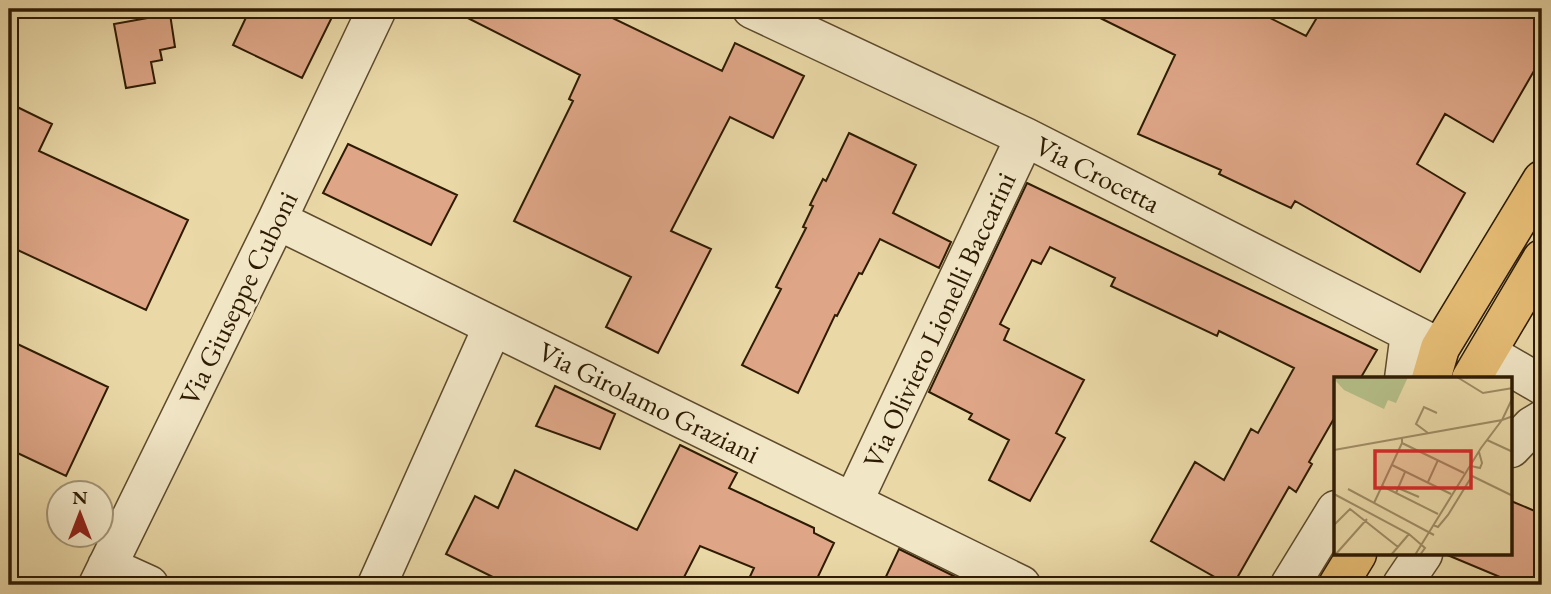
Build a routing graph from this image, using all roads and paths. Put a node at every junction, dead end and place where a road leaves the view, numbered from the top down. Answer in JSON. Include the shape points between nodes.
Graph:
{"nodes":[{"id":1,"x":377,"y":9,"type":"edge"},
{"id":2,"x":752,"y":9,"type":"edge"},
{"id":3,"x":1025,"y":137,"type":"junction"},
{"id":4,"x":1542,"y":180,"type":"edge"},
{"id":5,"x":277,"y":220,"type":"junction"},
{"id":6,"x":1542,"y":258,"type":"edge"},
{"id":7,"x":493,"y":326,"type":"junction"},
{"id":8,"x":1427,"y":353,"type":"edge"},
{"id":9,"x":1479,"y":366,"type":"edge"},
{"id":10,"x":1406,"y":377,"type":"edge"},
{"id":11,"x":1542,"y":385,"type":"edge"},
{"id":12,"x":1542,"y":420,"type":"edge"},
{"id":13,"x":1512,"y":446,"type":"edge"},
{"id":14,"x":853,"y":502,"type":"junction"},
{"id":15,"x":1334,"y":513,"type":"edge"},
{"id":16,"x":1356,"y":556,"type":"edge"},
{"id":17,"x":1422,"y":556,"type":"edge"},
{"id":18,"x":102,"y":575,"type":"edge"},
{"id":19,"x":149,"y":585,"type":"edge"},
{"id":20,"x":378,"y":585,"type":"edge"},
{"id":21,"x":1021,"y":585,"type":"edge"},
{"id":22,"x":1290,"y":585,"type":"edge"},
{"id":23,"x":1338,"y":585,"type":"edge"},
{"id":24,"x":1402,"y":585,"type":"edge"}],
"edges":[{"from":1,"to":5,"type":"street","name":"Via Giuseppe Cuboni"},
{"from":2,"to":3,"type":"street","name":"Via Crocetta"},
{"from":3,"to":8,"type":"street","name":"Via Crocetta"},
{"from":3,"to":14,"type":"street","name":"Via Oliviero Lionelli Baccarini"},
{"from":4,"to":8,"type":"main road"},
{"from":5,"to":7,"type":"street","name":"Via Girolamo Graziani"},
{"from":5,"to":18,"type":"street","name":"Via Giuseppe Cuboni"},
{"from":6,"to":9,"type":"main road"},
{"from":7,"to":14,"type":"street","name":"Via Girolamo Graziani"},
{"from":7,"to":20,"type":"street"},
{"from":8,"to":10,"type":"street"},
{"from":9,"to":11,"type":"street"},
{"from":12,"to":13,"type":"street"},
{"from":14,"to":21,"type":"street","name":"Via Girolamo Graziani"},
{"from":15,"to":22,"type":"street"},
{"from":16,"to":23,"type":"main road"},
{"from":17,"to":24,"type":"street"},
{"from":18,"to":19,"type":"street"}]}
